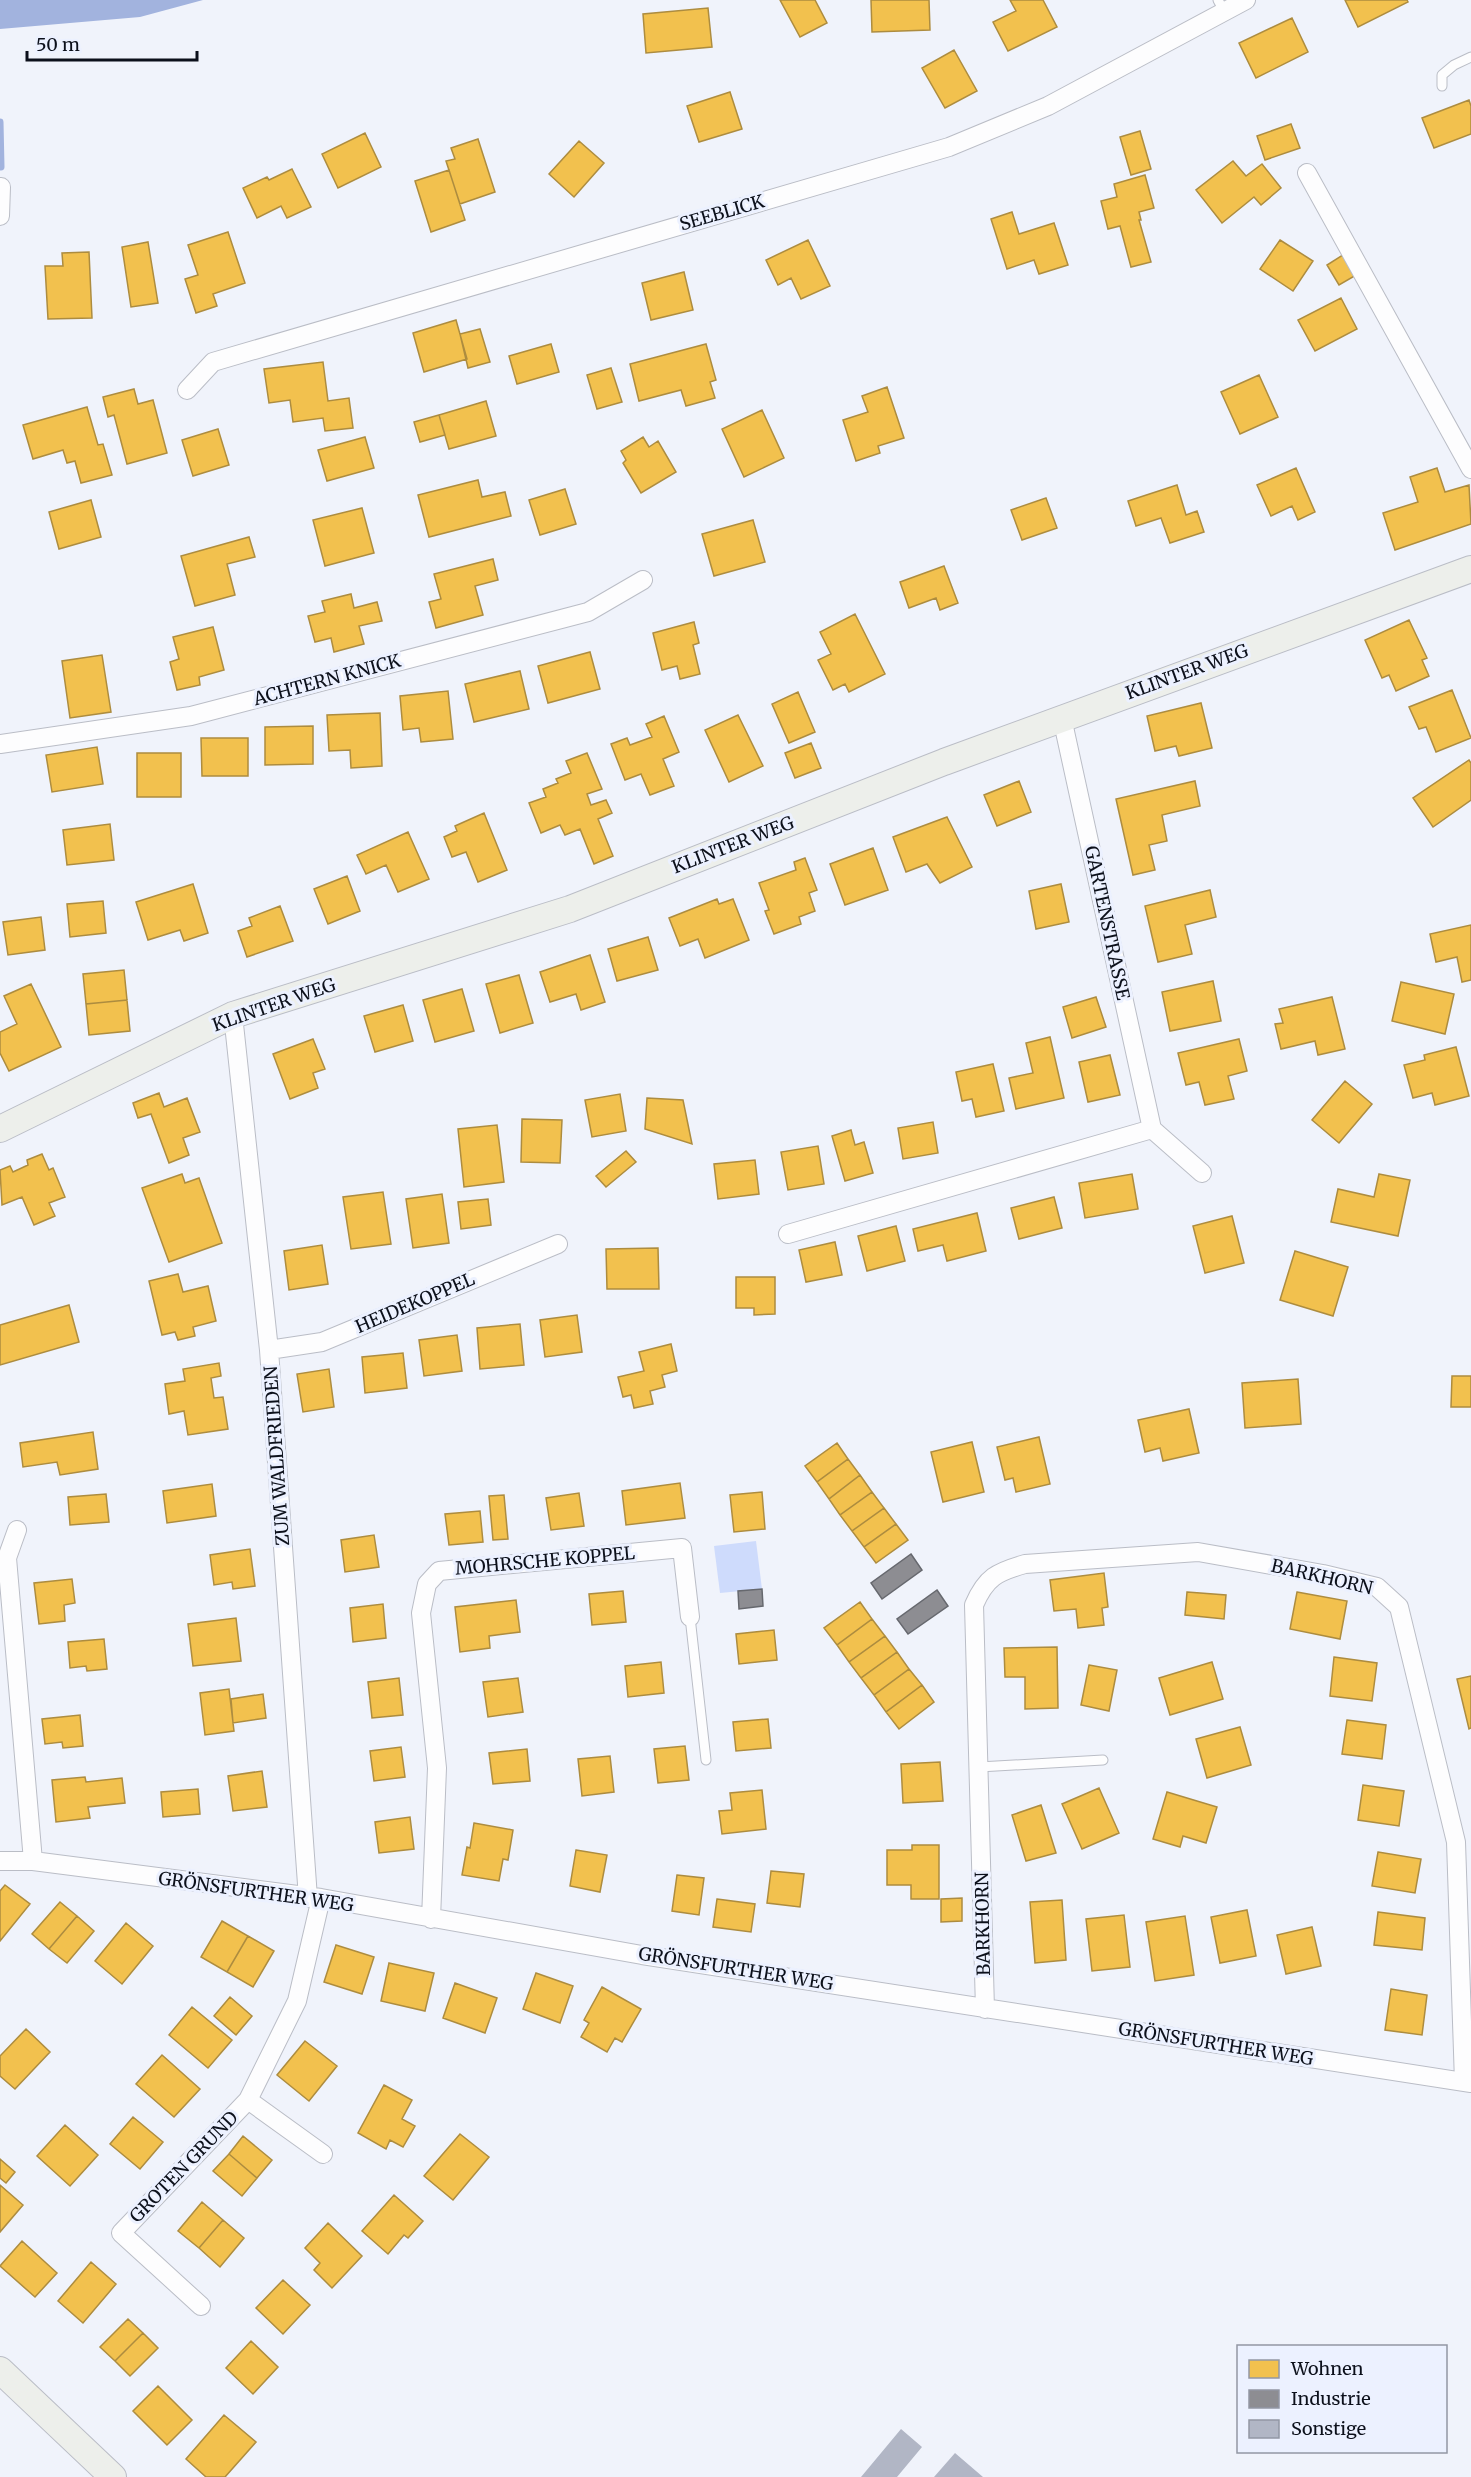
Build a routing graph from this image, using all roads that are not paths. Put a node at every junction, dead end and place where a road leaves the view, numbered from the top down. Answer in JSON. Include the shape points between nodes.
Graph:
{"nodes":[{"id":1,"x":1246,"y":0,"type":"edge"},
{"id":2,"x":1221,"y":6,"type":"edge"},
{"id":3,"x":1471,"y":57,"type":"edge"},
{"id":4,"x":1442,"y":86,"type":"dead end"},
{"id":5,"x":1307,"y":173,"type":"dead end"},
{"id":6,"x":1,"y":188,"type":"edge"},
{"id":7,"x":0,"y":216,"type":"edge"},
{"id":8,"x":187,"y":390,"type":"dead end"},
{"id":9,"x":1471,"y":469,"type":"edge"},
{"id":10,"x":1471,"y":569,"type":"edge"},
{"id":11,"x":643,"y":580,"type":"dead end"},
{"id":12,"x":1062,"y":718,"type":"junction"},
{"id":13,"x":0,"y":744,"type":"edge"},
{"id":14,"x":233,"y":1015,"type":"junction"},
{"id":15,"x":0,"y":1129,"type":"edge"},
{"id":16,"x":1152,"y":1129,"type":"junction"},
{"id":17,"x":1202,"y":1173,"type":"dead end"},
{"id":18,"x":788,"y":1234,"type":"dead end"},
{"id":19,"x":558,"y":1244,"type":"dead end"},
{"id":20,"x":269,"y":1350,"type":"junction"},
{"id":21,"x":17,"y":1530,"type":"dead end"},
{"id":22,"x":690,"y":1617,"type":"joint"},
{"id":23,"x":706,"y":1760,"type":"dead end"},
{"id":24,"x":1103,"y":1760,"type":"dead end"},
{"id":25,"x":979,"y":1767,"type":"junction"},
{"id":26,"x":1463,"y":1840,"type":"edge"},
{"id":27,"x":0,"y":1861,"type":"edge"},
{"id":28,"x":33,"y":1861,"type":"junction"},
{"id":29,"x":314,"y":1898,"type":"junction"},
{"id":30,"x":431,"y":1919,"type":"junction"},
{"id":31,"x":985,"y":2009,"type":"junction"},
{"id":32,"x":1468,"y":2082,"type":"edge"},
{"id":33,"x":248,"y":2100,"type":"junction"},
{"id":34,"x":323,"y":2154,"type":"dead end"},
{"id":35,"x":201,"y":2306,"type":"dead end"},
{"id":36,"x":0,"y":2370,"type":"edge"},
{"id":37,"x":113,"y":2477,"type":"edge"}],
"edges":[{"from":1,"to":2,"type":"street","name":"SEEBLICK"},
{"from":2,"to":8,"type":"street","name":"SEEBLICK","via":[[1048,106],[949,147],[213,362]]},
{"from":3,"to":4,"type":"lane","via":[[1442,75]]},
{"from":5,"to":9,"type":"street"},
{"from":6,"to":7,"type":"street"},
{"from":10,"to":12,"type":"street","name":"KLINTER WEG"},
{"from":11,"to":13,"type":"street","name":"ACHTERN KNICK","via":[[588,612],[191,716]]},
{"from":12,"to":14,"type":"street","name":"KLINTER WEG","via":[[570,909]]},
{"from":12,"to":16,"type":"street","name":"GARTENSTRASSE"},
{"from":14,"to":15,"type":"street","name":"KLINTER WEG"},
{"from":14,"to":20,"type":"street","name":"ZUM WALDFRIEDEN"},
{"from":16,"to":17,"type":"street"},
{"from":16,"to":18,"type":"street"},
{"from":19,"to":20,"type":"street","name":"HEIDEKOPPEL","via":[[322,1342]]},
{"from":20,"to":29,"type":"street","name":"ZUM WALDFRIEDEN"},
{"from":21,"to":28,"type":"street","via":[[7,1558]]},
{"from":22,"to":23,"type":"lane"},
{"from":22,"to":30,"type":"street","name":"MOHRSCHE KOPPEL","via":[[682,1548],[439,1571],[427,1584],[422,1613],[437,1768]]},
{"from":24,"to":25,"type":"lane"},
{"from":25,"to":26,"type":"street","name":"BARKHORN","via":[[974,1605],[981,1588],[999,1571],[1025,1564],[1198,1552],[1377,1587],[1399,1607]]},
{"from":25,"to":31,"type":"street","name":"BARKHORN"},
{"from":26,"to":32,"type":"street","name":"BARKHORN"},
{"from":27,"to":28,"type":"street","name":"GRÖNSFURTHER WEG"},
{"from":28,"to":29,"type":"street","name":"GRÖNSFURTHER WEG"},
{"from":29,"to":30,"type":"street","name":"GRÖNSFURTHER WEG"},
{"from":29,"to":33,"type":"street","name":"GROTEN GRUND","via":[[297,2001]]},
{"from":30,"to":31,"type":"street","name":"GRÖNSFURTHER WEG"},
{"from":31,"to":32,"type":"street","name":"GRÖNSFURTHER WEG"},
{"from":33,"to":34,"type":"street","name":"GROTEN GRUND"},
{"from":33,"to":35,"type":"street","name":"GROTEN GRUND","via":[[121,2234]]},
{"from":36,"to":37,"type":"street"}]}
